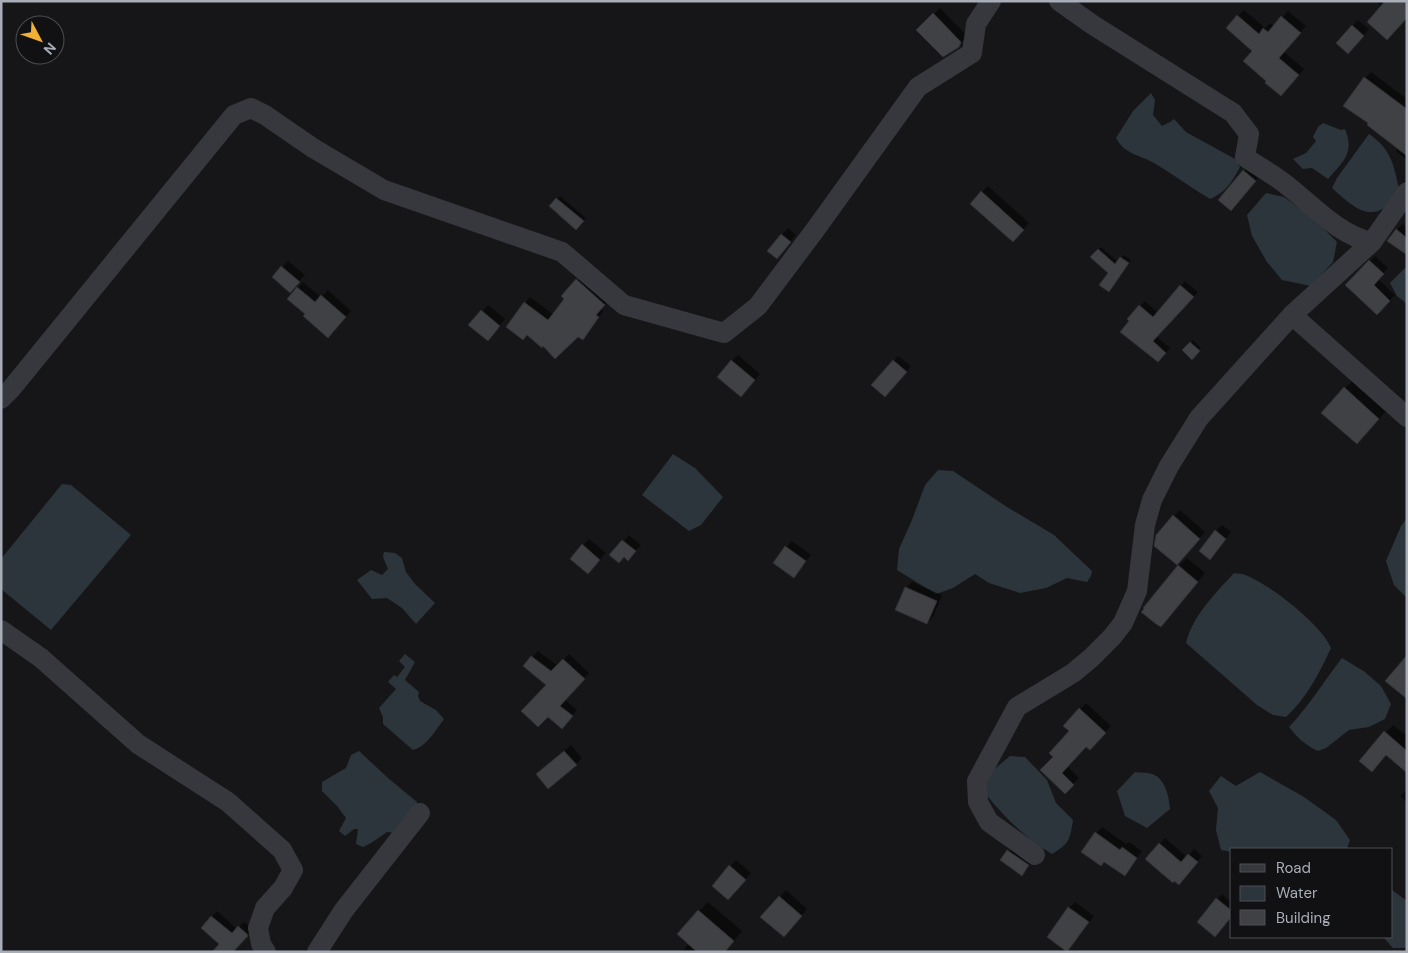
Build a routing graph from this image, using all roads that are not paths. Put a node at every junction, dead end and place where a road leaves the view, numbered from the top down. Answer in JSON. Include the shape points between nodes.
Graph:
{"nodes":[{"id":1,"x":991,"y":1,"type":"edge"},
{"id":2,"x":1060,"y":1,"type":"edge"},
{"id":3,"x":1407,"y":192,"type":"edge"},
{"id":4,"x":1372,"y":242,"type":"junction"},
{"id":5,"x":1292,"y":315,"type":"junction"},
{"id":6,"x":1,"y":398,"type":"edge"},
{"id":7,"x":1407,"y":417,"type":"edge"},
{"id":8,"x":1,"y":630,"type":"edge"},
{"id":9,"x":420,"y":813,"type":"dead end"},
{"id":10,"x":1034,"y":855,"type":"dead end"},
{"id":11,"x":266,"y":952,"type":"edge"},
{"id":12,"x":317,"y":952,"type":"edge"}],
"edges":[{"from":1,"to":6,"type":"street","via":[[976,24],[972,53],[918,87],[758,306],[724,333],[624,305],[562,252],[384,190],[251,108],[234,115]]},
{"from":2,"to":4,"type":"street","via":[[1233,113],[1249,134],[1245,157],[1280,180],[1325,218],[1361,240]]},
{"from":3,"to":4,"type":"street"},
{"from":4,"to":5,"type":"street"},
{"from":5,"to":7,"type":"street"},
{"from":5,"to":10,"type":"street","via":[[1199,418],[1168,466],[1145,524],[1137,591],[1123,623],[1079,668],[1017,707],[977,781],[978,802],[989,822]]},
{"from":8,"to":11,"type":"street","via":[[41,658],[138,744],[228,802],[282,850],[293,870],[283,888],[265,908],[258,928]]},
{"from":9,"to":12,"type":"street","via":[[344,910]]}]}
